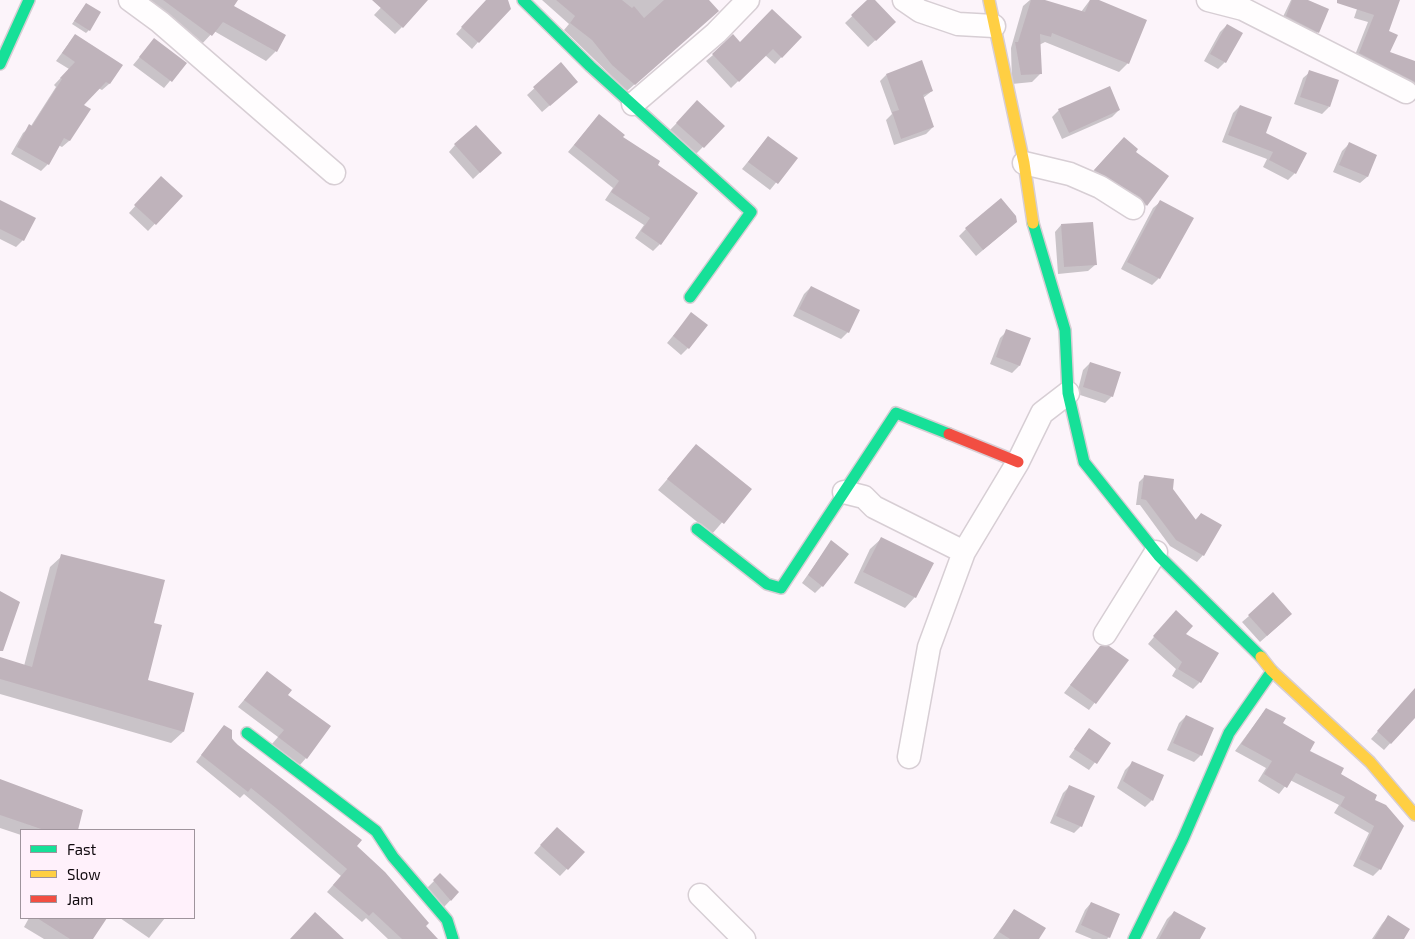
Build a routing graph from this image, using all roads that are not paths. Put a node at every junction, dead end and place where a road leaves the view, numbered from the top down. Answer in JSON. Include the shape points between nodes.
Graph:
{"nodes":[{"id":1,"x":30,"y":0,"type":"edge"},
{"id":2,"x":130,"y":0,"type":"edge"},
{"id":3,"x":523,"y":0,"type":"edge"},
{"id":4,"x":748,"y":0,"type":"edge"},
{"id":5,"x":904,"y":0,"type":"edge"},
{"id":6,"x":990,"y":0,"type":"edge"},
{"id":7,"x":1208,"y":0,"type":"edge"},
{"id":8,"x":1247,"y":4,"type":"edge"},
{"id":9,"x":994,"y":26,"type":"junction"},
{"id":10,"x":0,"y":64,"type":"edge"},
{"id":11,"x":1406,"y":92,"type":"dead end"},
{"id":12,"x":633,"y":104,"type":"junction"},
{"id":13,"x":1024,"y":163,"type":"junction"},
{"id":14,"x":334,"y":173,"type":"dead end"},
{"id":15,"x":1133,"y":208,"type":"dead end"},
{"id":16,"x":690,"y":297,"type":"dead end"},
{"id":17,"x":1068,"y":393,"type":"junction"},
{"id":18,"x":1018,"y":462,"type":"junction"},
{"id":19,"x":844,"y":492,"type":"junction"},
{"id":20,"x":697,"y":529,"type":"dead end"},
{"id":21,"x":964,"y":552,"type":"junction"},
{"id":22,"x":1156,"y":552,"type":"junction"},
{"id":23,"x":1105,"y":634,"type":"dead end"},
{"id":24,"x":1272,"y":671,"type":"junction"},
{"id":25,"x":247,"y":733,"type":"dead end"},
{"id":26,"x":909,"y":757,"type":"dead end"},
{"id":27,"x":1415,"y":815,"type":"edge"},
{"id":28,"x":700,"y":895,"type":"dead end"},
{"id":29,"x":453,"y":939,"type":"edge"},
{"id":30,"x":744,"y":939,"type":"edge"},
{"id":31,"x":1134,"y":939,"type":"edge"}],
"edges":[{"from":1,"to":10,"type":"main road"},
{"from":2,"to":14,"type":"street","via":[[160,22]]},
{"from":3,"to":12,"type":"main road"},
{"from":4,"to":12,"type":"street","via":[[716,33]]},
{"from":5,"to":9,"type":"street","via":[[920,11],[958,24]]},
{"from":6,"to":9,"type":"main road"},
{"from":7,"to":8,"type":"street"},
{"from":8,"to":11,"type":"street"},
{"from":9,"to":13,"type":"main road"},
{"from":12,"to":16,"type":"main road","via":[[752,212]]},
{"from":13,"to":15,"type":"street","via":[[1070,174],[1100,187]]},
{"from":13,"to":17,"type":"main road","via":[[1034,232],[1065,330]]},
{"from":17,"to":18,"type":"street","via":[[1042,413]]},
{"from":17,"to":22,"type":"main road","via":[[1084,462]]},
{"from":18,"to":19,"type":"main road","via":[[896,413]]},
{"from":18,"to":21,"type":"street"},
{"from":19,"to":20,"type":"main road","via":[[781,588],[767,584]]},
{"from":19,"to":21,"type":"street","via":[[864,497],[874,507]]},
{"from":21,"to":26,"type":"street","via":[[929,647]]},
{"from":22,"to":23,"type":"street"},
{"from":22,"to":24,"type":"main road"},
{"from":24,"to":27,"type":"main road","via":[[1370,762]]},
{"from":24,"to":31,"type":"main road","via":[[1229,733],[1183,839]]},
{"from":25,"to":29,"type":"main road","via":[[376,831],[393,857],[447,920]]},
{"from":28,"to":30,"type":"street"}]}
